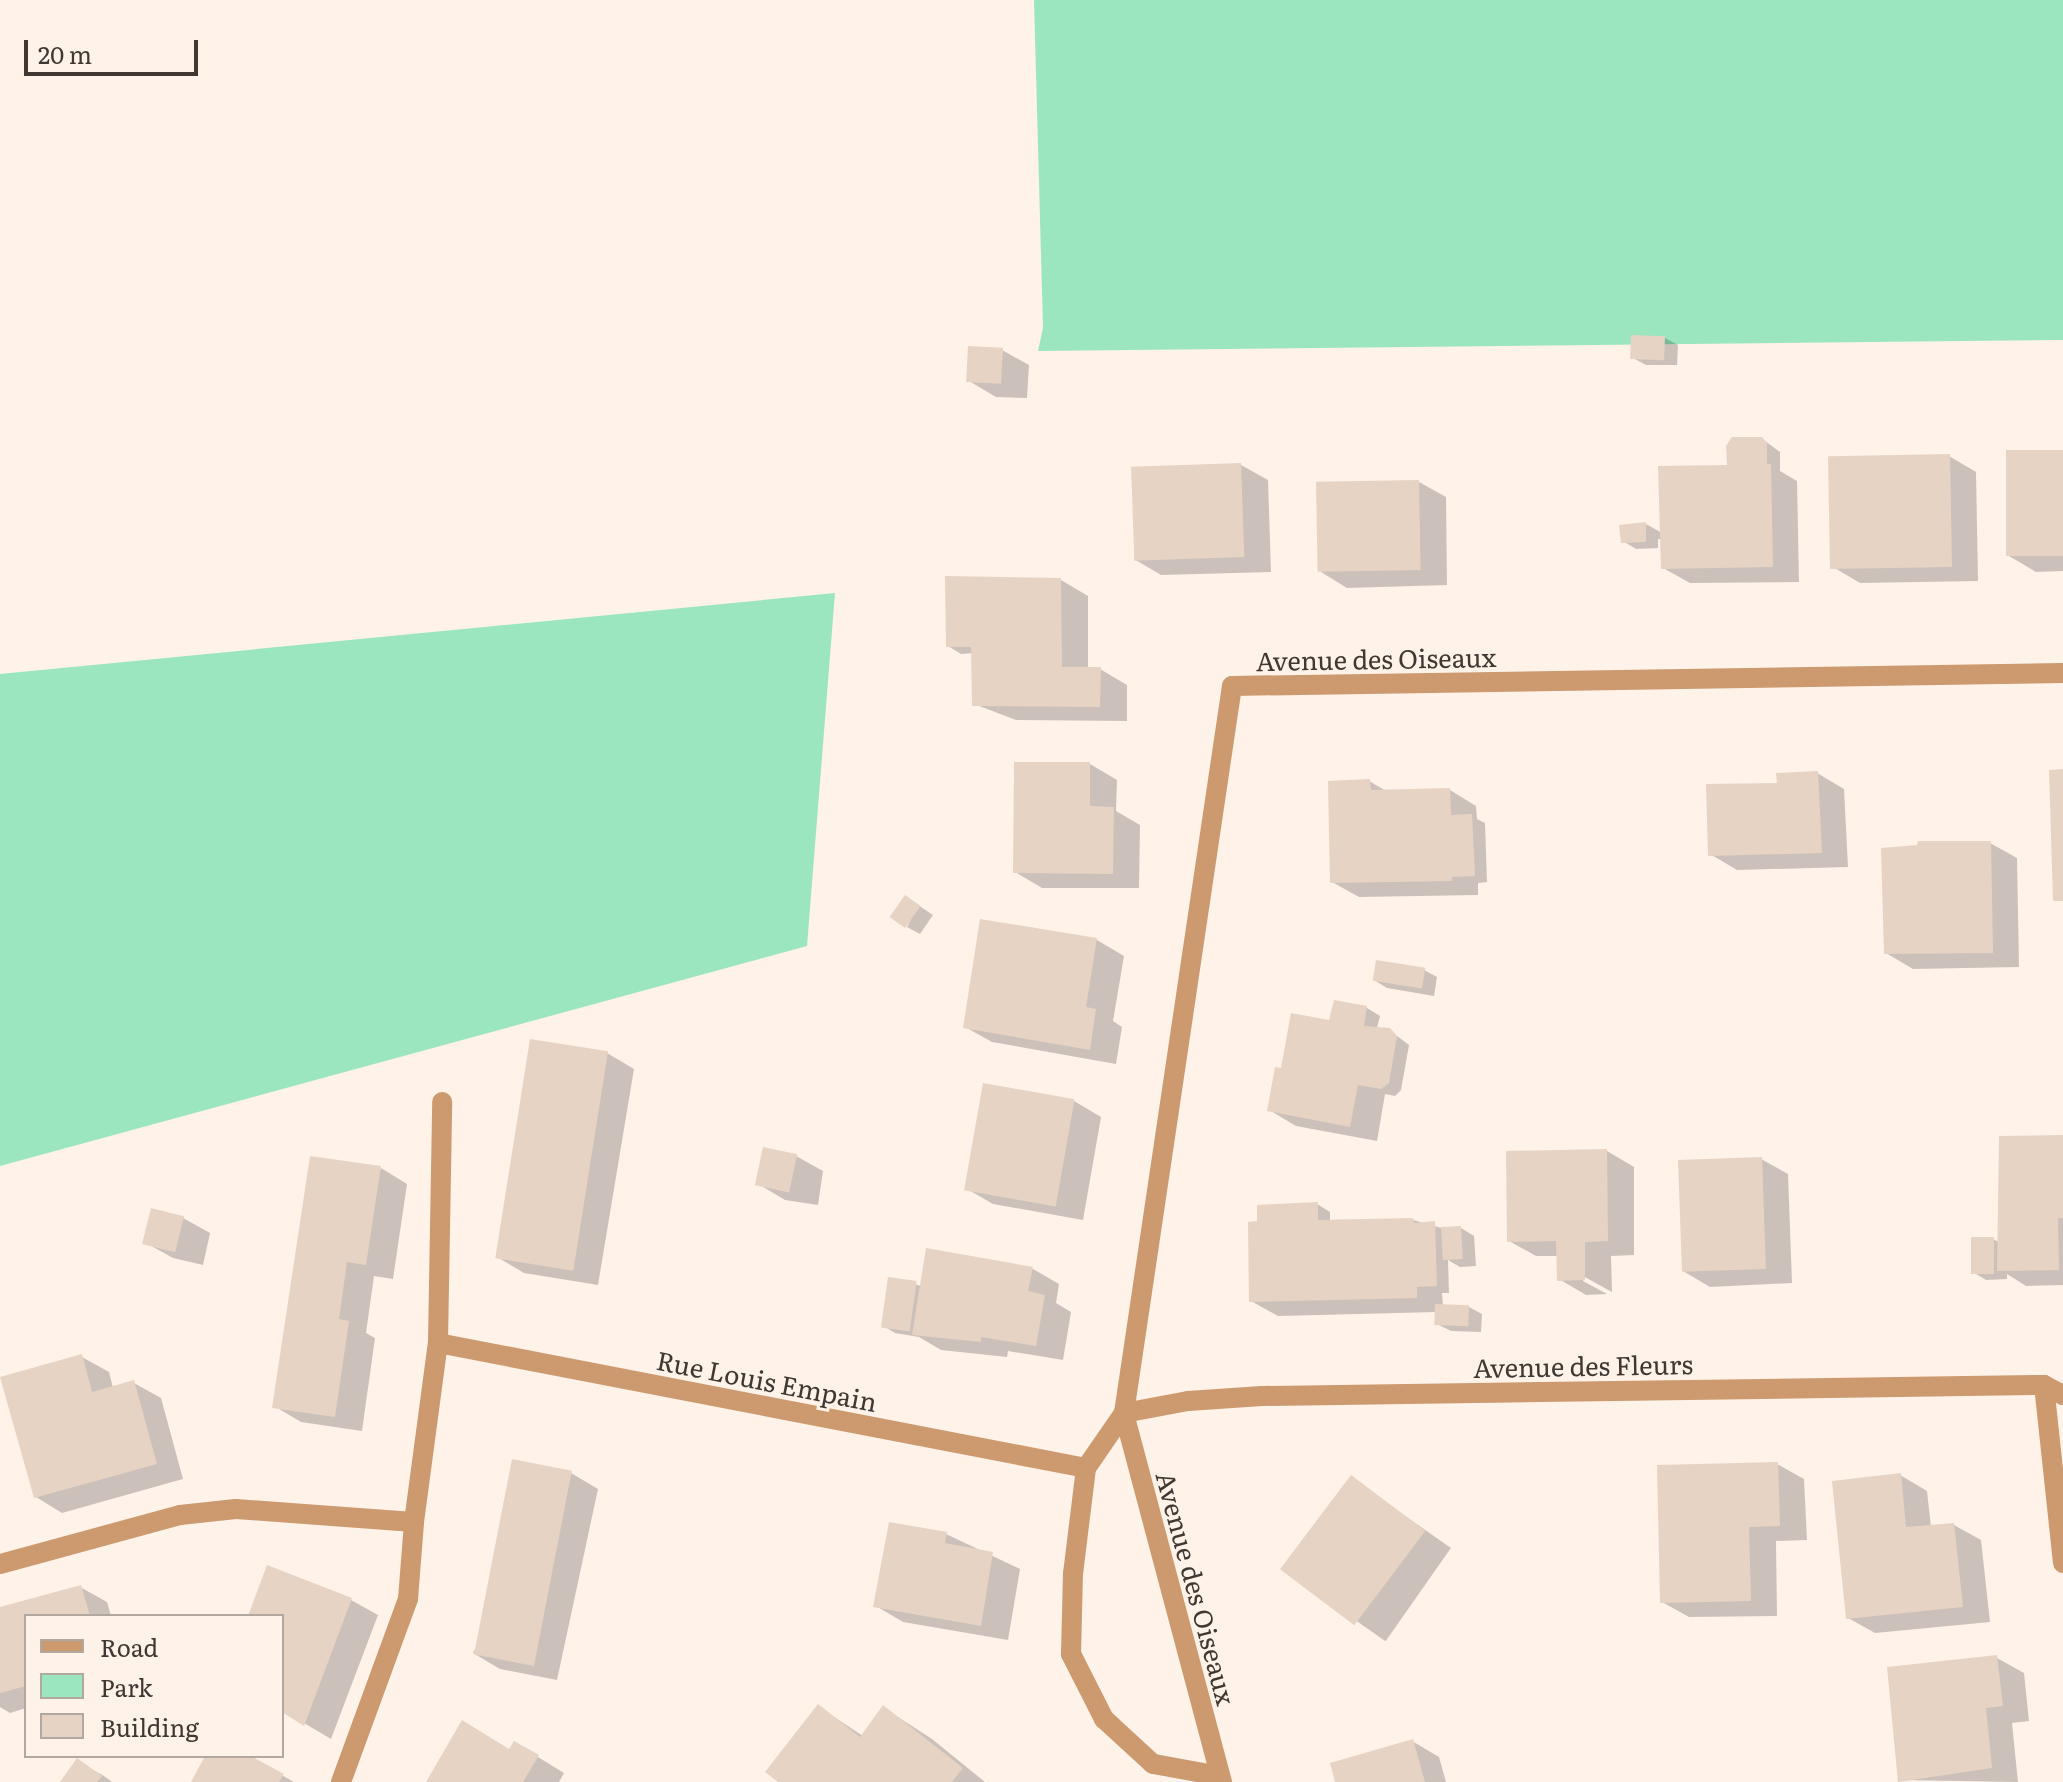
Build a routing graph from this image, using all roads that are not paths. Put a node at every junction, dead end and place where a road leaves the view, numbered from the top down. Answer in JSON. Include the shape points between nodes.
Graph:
{"nodes":[{"id":1,"x":2063,"y":673,"type":"edge"},
{"id":2,"x":442,"y":1102,"type":"dead end"},
{"id":3,"x":438,"y":1343,"type":"junction"},
{"id":4,"x":2044,"y":1385,"type":"junction"},
{"id":5,"x":2063,"y":1395,"type":"edge"},
{"id":6,"x":1124,"y":1413,"type":"junction"},
{"id":7,"x":1086,"y":1468,"type":"junction"},
{"id":8,"x":414,"y":1522,"type":"junction"},
{"id":9,"x":2063,"y":1563,"type":"edge"},
{"id":10,"x":0,"y":1564,"type":"edge"},
{"id":11,"x":1221,"y":1779,"type":"edge"},
{"id":12,"x":341,"y":1782,"type":"edge"}],
"edges":[{"from":1,"to":6,"type":"street","name":"Avenue des Oiseaux","via":[[1232,686]]},
{"from":2,"to":3,"type":"street"},
{"from":3,"to":7,"type":"street","name":"Rue Louis Empain"},
{"from":3,"to":8,"type":"street"},
{"from":4,"to":5,"type":"street","name":"Avenue des Fleurs"},
{"from":4,"to":6,"type":"street","name":"Avenue des Fleurs","via":[[1262,1396],[1188,1401]]},
{"from":4,"to":9,"type":"street"},
{"from":6,"to":7,"type":"street","name":"Avenue des Oiseaux"},
{"from":6,"to":11,"type":"street","name":"Avenue des Oiseaux"},
{"from":7,"to":11,"type":"street","name":"Avenue des Oiseaux","via":[[1073,1574],[1071,1654],[1104,1719],[1153,1764]]},
{"from":8,"to":10,"type":"street","via":[[236,1509],[180,1515]]},
{"from":8,"to":12,"type":"street","via":[[408,1599]]}]}
